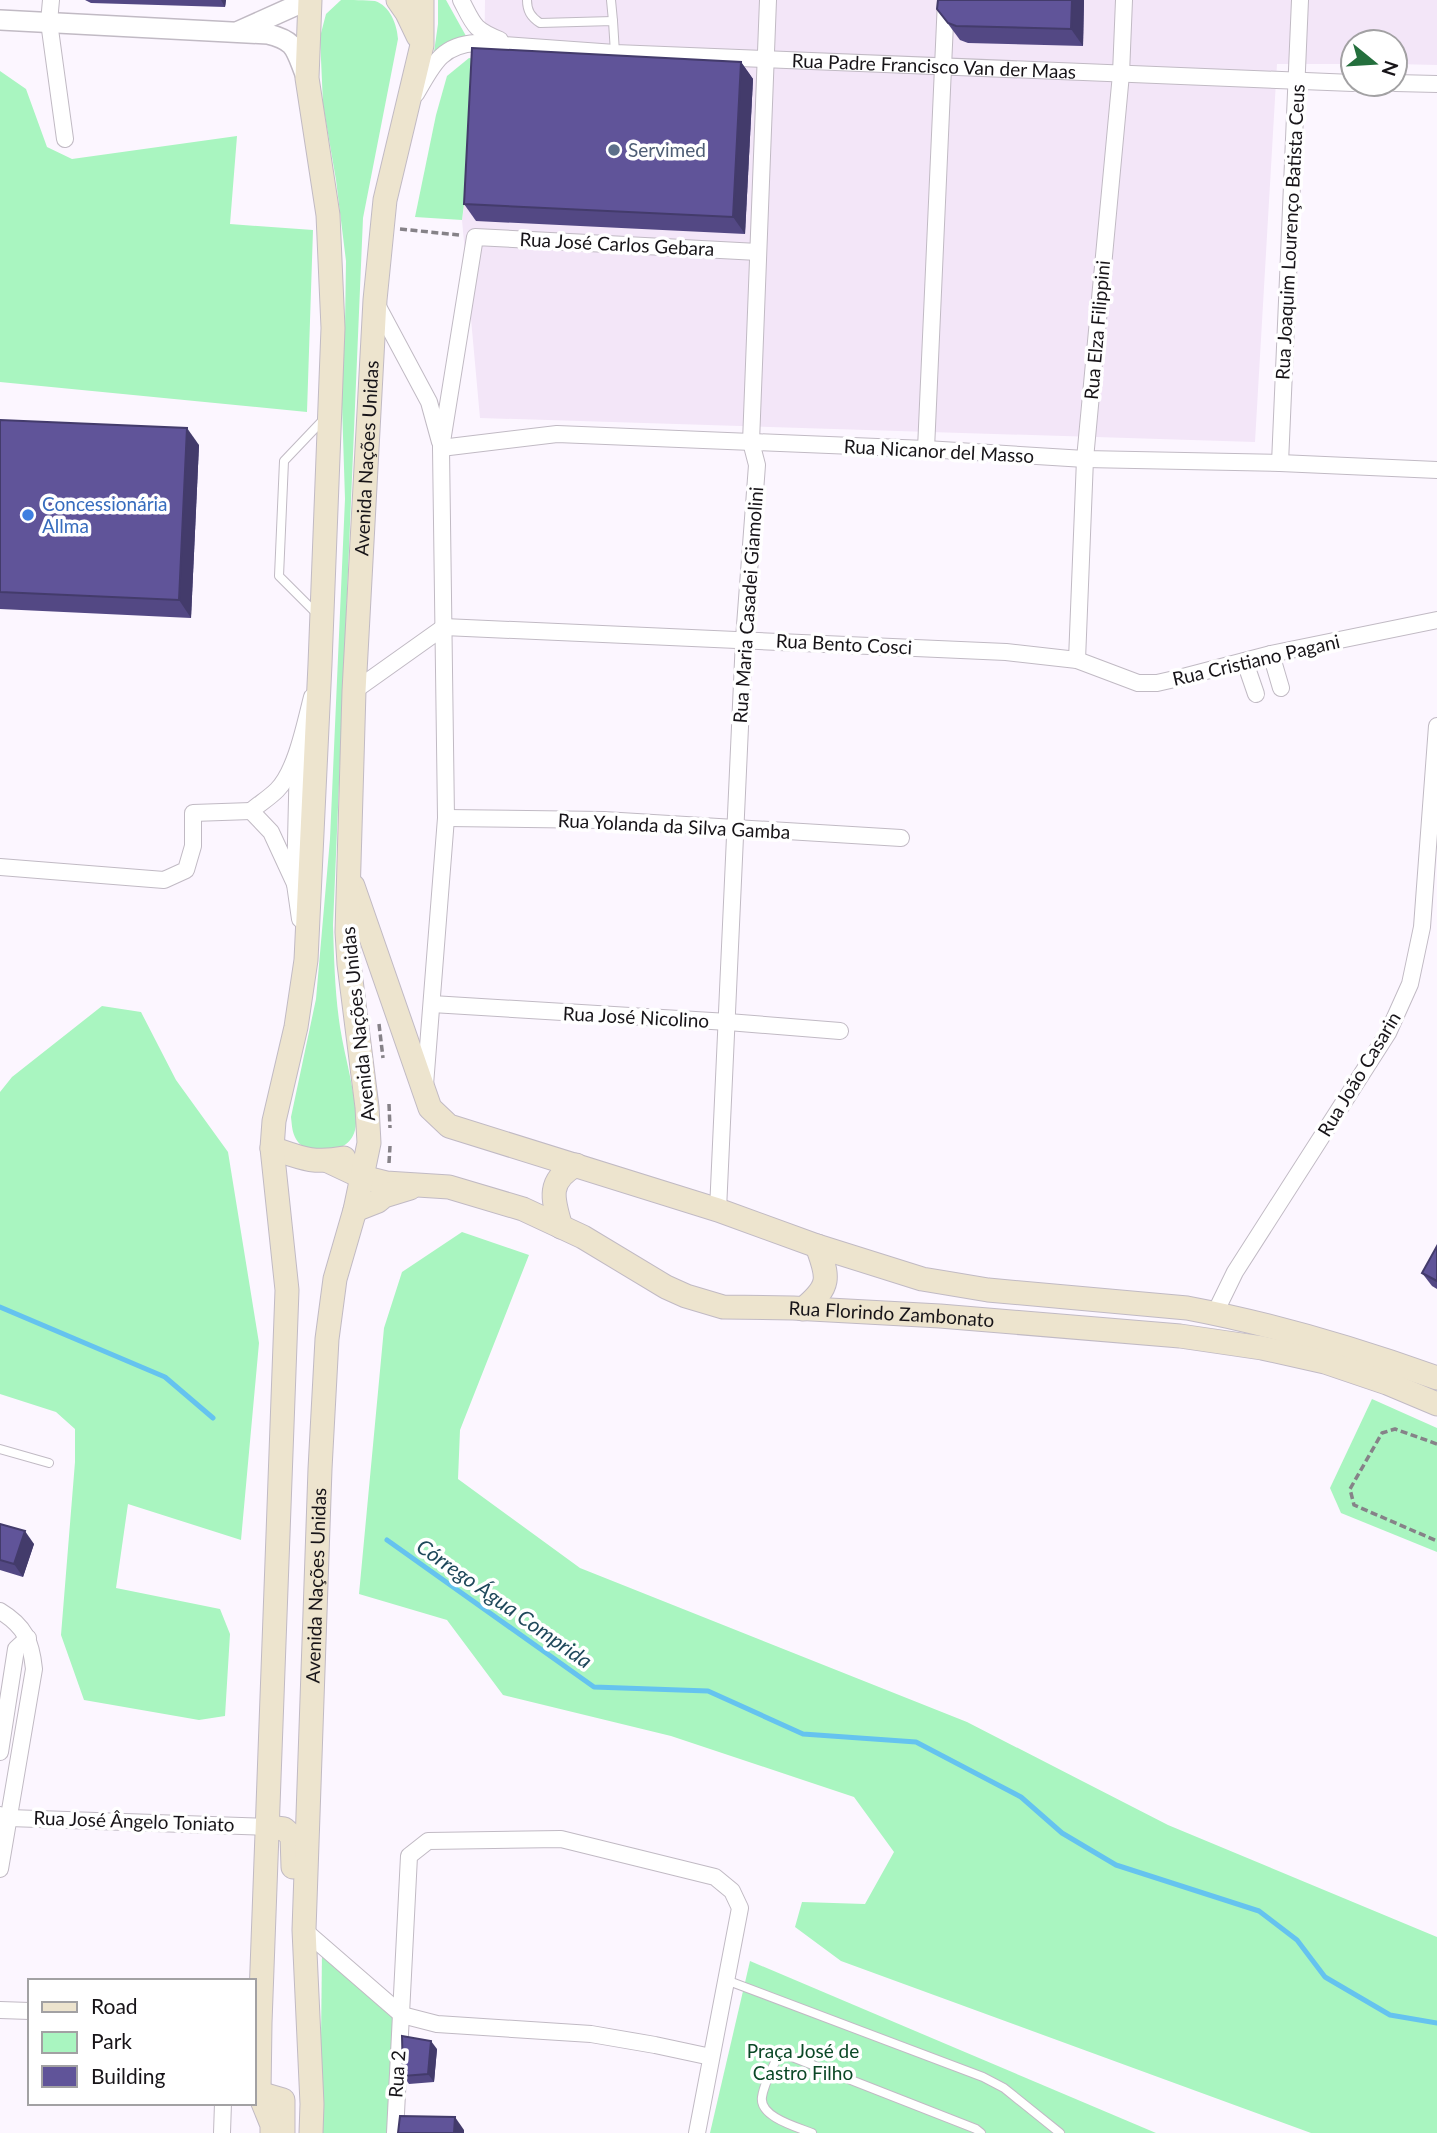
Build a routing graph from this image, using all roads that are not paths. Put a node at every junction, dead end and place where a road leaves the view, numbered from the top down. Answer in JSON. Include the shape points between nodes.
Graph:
{"nodes":[{"id":1,"x":51,"y":0,"type":"edge"},
{"id":2,"x":309,"y":0,"type":"edge"},
{"id":3,"x":398,"y":0,"type":"edge"},
{"id":4,"x":422,"y":0,"type":"edge"},
{"id":5,"x":461,"y":0,"type":"edge"},
{"id":6,"x":527,"y":0,"type":"edge"},
{"id":7,"x":611,"y":0,"type":"edge"},
{"id":8,"x":768,"y":0,"type":"edge"},
{"id":9,"x":946,"y":0,"type":"edge"},
{"id":10,"x":1124,"y":0,"type":"edge"},
{"id":11,"x":1300,"y":0,"type":"edge"},
{"id":12,"x":0,"y":20,"type":"edge"},
{"id":13,"x":613,"y":21,"type":"junction"},
{"id":14,"x":49,"y":22,"type":"junction"},
{"id":15,"x":236,"y":32,"type":"junction"},
{"id":16,"x":422,"y":45,"type":"junction"},
{"id":17,"x":516,"y":46,"type":"junction"},
{"id":18,"x":615,"y":53,"type":"junction"},
{"id":19,"x":765,"y":60,"type":"junction"},
{"id":20,"x":943,"y":67,"type":"junction"},
{"id":21,"x":1121,"y":74,"type":"junction"},
{"id":22,"x":307,"y":78,"type":"junction"},
{"id":23,"x":1297,"y":80,"type":"junction"},
{"id":24,"x":1339,"y":82,"type":"edge"},
{"id":25,"x":1409,"y":83,"type":"edge"},
{"id":26,"x":1437,"y":84,"type":"edge"},
{"id":27,"x":407,"y":109,"type":"junction"},
{"id":28,"x":65,"y":139,"type":"dead end"},
{"id":29,"x":758,"y":252,"type":"junction"},
{"id":30,"x":375,"y":300,"type":"junction"},
{"id":31,"x":330,"y":413,"type":"junction"},
{"id":32,"x":751,"y":442,"type":"junction"},
{"id":33,"x":441,"y":448,"type":"junction"},
{"id":34,"x":926,"y":449,"type":"junction"},
{"id":35,"x":1085,"y":459,"type":"junction"},
{"id":36,"x":1280,"y":463,"type":"junction"},
{"id":37,"x":1437,"y":470,"type":"edge"},
{"id":38,"x":322,"y":619,"type":"junction"},
{"id":39,"x":1437,"y":620,"type":"edge"},
{"id":40,"x":443,"y":627,"type":"junction"},
{"id":41,"x":744,"y":639,"type":"junction"},
{"id":42,"x":1271,"y":654,"type":"junction"},
{"id":43,"x":1077,"y":660,"type":"junction"},
{"id":44,"x":1245,"y":662,"type":"junction"},
{"id":45,"x":320,"y":664,"type":"junction"},
{"id":46,"x":1281,"y":688,"type":"dead end"},
{"id":47,"x":354,"y":691,"type":"junction"},
{"id":48,"x":1256,"y":694,"type":"dead end"},
{"id":49,"x":1437,"y":726,"type":"edge"},
{"id":50,"x":298,"y":747,"type":"junction"},
{"id":51,"x":251,"y":811,"type":"junction"},
{"id":52,"x":446,"y":818,"type":"junction"},
{"id":53,"x":736,"y":829,"type":"junction"},
{"id":54,"x":901,"y":838,"type":"dead end"},
{"id":55,"x":0,"y":867,"type":"edge"},
{"id":56,"x":348,"y":871,"type":"junction"},
{"id":57,"x":295,"y":884,"type":"junction"},
{"id":58,"x":1430,"y":926,"type":"edge"},
{"id":59,"x":306,"y":960,"type":"junction"},
{"id":60,"x":432,"y":1004,"type":"junction"},
{"id":61,"x":728,"y":1022,"type":"junction"},
{"id":62,"x":840,"y":1031,"type":"dead end"},
{"id":63,"x":425,"y":1090,"type":"junction"},
{"id":64,"x":369,"y":1143,"type":"junction"},
{"id":65,"x":272,"y":1147,"type":"junction"},
{"id":66,"x":328,"y":1161,"type":"junction"},
{"id":67,"x":576,"y":1165,"type":"junction"},
{"id":68,"x":362,"y":1177,"type":"junction"},
{"id":69,"x":449,"y":1187,"type":"junction"},
{"id":70,"x":355,"y":1210,"type":"junction"},
{"id":71,"x":718,"y":1210,"type":"junction"},
{"id":72,"x":561,"y":1227,"type":"junction"},
{"id":73,"x":817,"y":1246,"type":"junction"},
{"id":74,"x":803,"y":1309,"type":"junction"},
{"id":75,"x":1215,"y":1313,"type":"junction"},
{"id":76,"x":1437,"y":1378,"type":"edge"},
{"id":77,"x":1437,"y":1404,"type":"edge"},
{"id":78,"x":0,"y":1449,"type":"edge"},
{"id":79,"x":49,"y":1463,"type":"dead end"},
{"id":80,"x":0,"y":1611,"type":"edge"},
{"id":81,"x":28,"y":1638,"type":"junction"},
{"id":82,"x":0,"y":1752,"type":"edge"},
{"id":83,"x":4,"y":1816,"type":"edge"},
{"id":84,"x":268,"y":1827,"type":"junction"},
{"id":85,"x":0,"y":1869,"type":"edge"},
{"id":86,"x":304,"y":1930,"type":"junction"},
{"id":87,"x":726,"y":1980,"type":"junction"},
{"id":88,"x":0,"y":2010,"type":"edge"},
{"id":89,"x":28,"y":2011,"type":"edge"},
{"id":90,"x":402,"y":2015,"type":"junction"},
{"id":91,"x":257,"y":2023,"type":"edge"},
{"id":92,"x":711,"y":2057,"type":"junction"},
{"id":93,"x":260,"y":2093,"type":"junction"},
{"id":94,"x":223,"y":2105,"type":"edge"},
{"id":95,"x":222,"y":2133,"type":"edge"},
{"id":96,"x":271,"y":2133,"type":"edge"},
{"id":97,"x":283,"y":2133,"type":"edge"},
{"id":98,"x":311,"y":2133,"type":"edge"},
{"id":99,"x":395,"y":2133,"type":"edge"},
{"id":100,"x":697,"y":2133,"type":"edge"},
{"id":101,"x":812,"y":2133,"type":"edge"},
{"id":102,"x":981,"y":2133,"type":"edge"},
{"id":103,"x":1060,"y":2133,"type":"edge"}],
"edges":[{"from":1,"to":14,"type":"street"},
{"from":2,"to":15,"type":"street"},
{"from":2,"to":22,"type":"main road","name":"Avenida Nações Unidas"},
{"from":3,"to":16,"type":"main road"},
{"from":4,"to":16,"type":"main road","name":"Avenida Nações Unidas"},
{"from":5,"to":17,"type":"street","name":"Rua Padre Francisco Van der Maas","via":[[482,33]]},
{"from":6,"to":13,"type":"lane","via":[[532,18],[540,23]]},
{"from":7,"to":13,"type":"lane"},
{"from":8,"to":19,"type":"street","name":"Rua Maria Casadei Giamolini"},
{"from":9,"to":20,"type":"street"},
{"from":10,"to":21,"type":"street","name":"Rua Elza Filippini"},
{"from":11,"to":23,"type":"street","name":"Rua Joaquim Lourenço Batista Ceus"},
{"from":12,"to":14,"type":"street"},
{"from":13,"to":18,"type":"lane"},
{"from":14,"to":15,"type":"street"},
{"from":14,"to":28,"type":"street"},
{"from":15,"to":22,"type":"street","via":[[268,34],[294,44]]},
{"from":16,"to":27,"type":"main road","name":"Avenida Nações Unidas"},
{"from":17,"to":18,"type":"street","name":"Rua Padre Francisco Van der Maas"},
{"from":17,"to":27,"type":"street","name":"Rua Padre Francisco Van der Maas","via":[[464,44],[447,50]]},
{"from":18,"to":19,"type":"street","name":"Rua Padre Francisco Van der Maas"},
{"from":19,"to":20,"type":"street","name":"Rua Padre Francisco Van der Maas"},
{"from":19,"to":29,"type":"street","name":"Rua Maria Casadei Giamolini"},
{"from":20,"to":21,"type":"street","name":"Rua Padre Francisco Van der Maas"},
{"from":20,"to":34,"type":"street"},
{"from":21,"to":23,"type":"street","name":"Rua Padre Francisco Van der Maas"},
{"from":21,"to":35,"type":"street","name":"Rua Elza Filippini"},
{"from":22,"to":31,"type":"main road","name":"Avenida Nações Unidas","via":[[331,249]]},
{"from":23,"to":24,"type":"street","name":"Rua Padre Francisco Van der Maas"},
{"from":23,"to":36,"type":"street","name":"Rua Joaquim Lourenço Batista Ceus"},
{"from":25,"to":26,"type":"street"},
{"from":27,"to":30,"type":"main road","name":"Avenida Nações Unidas","via":[[385,200]]},
{"from":29,"to":32,"type":"street","name":"Rua Maria Casadei Giamolini"},
{"from":29,"to":33,"type":"street","name":"Rua José Carlos Gebara","via":[[475,237]]},
{"from":30,"to":33,"type":"street","via":[[429,402]]},
{"from":30,"to":47,"type":"main road","name":"Avenida Nações Unidas"},
{"from":31,"to":38,"type":"main road","name":"Avenida Nações Unidas"},
{"from":31,"to":38,"type":"lane","via":[[284,461],[279,576]]},
{"from":32,"to":33,"type":"street","name":"Rua Nicanor del Masso","via":[[557,433]]},
{"from":32,"to":34,"type":"street","name":"Rua Nicanor del Masso"},
{"from":32,"to":41,"type":"street","name":"Rua Maria Casadei Giamolini","via":[[757,465]]},
{"from":33,"to":40,"type":"street"},
{"from":34,"to":35,"type":"street","name":"Rua Nicanor del Masso"},
{"from":35,"to":36,"type":"street","name":"Rua Nicanor del Masso"},
{"from":35,"to":43,"type":"street","name":"Rua Elza Filippini"},
{"from":36,"to":37,"type":"street","name":"Rua Nicanor del Masso"},
{"from":38,"to":45,"type":"main road","name":"Avenida Nações Unidas"},
{"from":39,"to":42,"type":"street","name":"Rua Cristiano Pagani"},
{"from":40,"to":41,"type":"street","name":"Rua Bento Cosci"},
{"from":40,"to":47,"type":"street"},
{"from":40,"to":52,"type":"street"},
{"from":41,"to":43,"type":"street","name":"Rua Bento Cosci","via":[[1006,652]]},
{"from":41,"to":53,"type":"street","name":"Rua Maria Casadei Giamolini"},
{"from":42,"to":44,"type":"street","name":"Rua Cristiano Pagani"},
{"from":42,"to":46,"type":"street"},
{"from":43,"to":44,"type":"street","name":"Rua Cristiano Pagani","via":[[1138,683],[1157,683]]},
{"from":44,"to":48,"type":"street"},
{"from":45,"to":50,"type":"street"},
{"from":45,"to":59,"type":"main road","name":"Avenida Nações Unidas"},
{"from":47,"to":56,"type":"main road","name":"Avenida Nações Unidas"},
{"from":49,"to":58,"type":"street","name":"Rua João Casarin"},
{"from":50,"to":51,"type":"street","via":[[278,789]]},
{"from":50,"to":57,"type":"street"},
{"from":51,"to":55,"type":"street","via":[[193,813],[193,846],[186,870],[164,880]]},
{"from":51,"to":57,"type":"street","via":[[271,832]]},
{"from":52,"to":53,"type":"street","name":"Rua Yolanda da Silva Gamba"},
{"from":52,"to":60,"type":"street"},
{"from":53,"to":54,"type":"street","name":"Rua Yolanda da Silva Gamba"},
{"from":53,"to":61,"type":"street","name":"Rua Maria Casadei Giamolini"},
{"from":56,"to":63,"type":"main road","name":"Rua Florindo Zambonato"},
{"from":56,"to":64,"type":"main road","name":"Avenida Nações Unidas","via":[[349,964]]},
{"from":57,"to":59,"type":"street"},
{"from":58,"to":75,"type":"street","name":"Rua João Casarin","via":[[1388,1033],[1235,1272]]},
{"from":59,"to":65,"type":"main road","name":"Avenida Nações Unidas"},
{"from":60,"to":61,"type":"street","name":"Rua José Nicolino"},
{"from":60,"to":63,"type":"street"},
{"from":61,"to":62,"type":"street","name":"Rua José Nicolino"},
{"from":61,"to":71,"type":"street","name":"Rua Maria Casadei Giamolini"},
{"from":63,"to":67,"type":"main road","name":"Rua Florindo Zambonato","via":[[430,1108],[449,1126]]},
{"from":64,"to":66,"type":"main road","via":[[350,1157]]},
{"from":64,"to":68,"type":"main road","name":"Avenida Nações Unidas"},
{"from":65,"to":66,"type":"main road","via":[[311,1161]]},
{"from":65,"to":84,"type":"main road","name":"Avenida Nações Unidas","via":[[287,1290]]},
{"from":66,"to":68,"type":"main road","name":"Rua Florindo Zambonato"},
{"from":67,"to":71,"type":"main road","name":"Rua Florindo Zambonato"},
{"from":67,"to":72,"type":"main road","via":[[562,1174],[555,1186],[553,1199]]},
{"from":68,"to":69,"type":"main road","name":"Rua Florindo Zambonato"},
{"from":68,"to":70,"type":"main road","name":"Avenida Nações Unidas"},
{"from":69,"to":70,"type":"main road","via":[[411,1188]]},
{"from":69,"to":72,"type":"main road","name":"Rua Florindo Zambonato","via":[[523,1209]]},
{"from":70,"to":86,"type":"main road","name":"Avenida Nações Unidas","via":[[335,1279],[327,1339]]},
{"from":71,"to":73,"type":"main road","name":"Rua Florindo Zambonato"},
{"from":72,"to":74,"type":"main road","name":"Rua Florindo Zambonato","via":[[686,1296],[723,1307]]},
{"from":73,"to":74,"type":"main road","via":[[825,1283],[819,1296]]},
{"from":73,"to":75,"type":"main road","name":"Rua Florindo Zambonato","via":[[922,1279]]},
{"from":74,"to":77,"type":"main road","name":"Rua Florindo Zambonato","via":[[1180,1336],[1262,1348],[1325,1362]]},
{"from":75,"to":76,"type":"main road","name":"Rua Florindo Zambonato"},
{"from":78,"to":79,"type":"lane"},
{"from":80,"to":81,"type":"street","via":[[14,1619]]},
{"from":81,"to":82,"type":"street","via":[[16,1649]]},
{"from":81,"to":83,"type":"street","via":[[34,1669]]},
{"from":83,"to":84,"type":"street","name":"Rua José Ângelo Toniato"},
{"from":83,"to":85,"type":"street"},
{"from":84,"to":86,"type":"main road","via":[[284,1829],[292,1836],[292,1913]]},
{"from":84,"to":91,"type":"main road","name":"Avenida Nações Unidas"},
{"from":86,"to":90,"type":"street"},
{"from":86,"to":98,"type":"main road","name":"Avenida Nações Unidas"},
{"from":87,"to":90,"type":"street","via":[[740,1908],[732,1891],[715,1877],[561,1839],[428,1841],[409,1856]]},
{"from":87,"to":92,"type":"street"},
{"from":87,"to":103,"type":"lane","via":[[983,2077]]},
{"from":88,"to":89,"type":"street"},
{"from":90,"to":92,"type":"street","via":[[437,2024],[591,2034]]},
{"from":90,"to":99,"type":"street","name":"Rua 2"},
{"from":91,"to":93,"type":"main road","name":"Avenida Nações Unidas"},
{"from":92,"to":100,"type":"street"},
{"from":93,"to":96,"type":"main road","name":"Avenida Nações Unidas"},
{"from":93,"to":97,"type":"main road","via":[[283,2100]]},
{"from":94,"to":95,"type":"street"},
{"from":101,"to":102,"type":"lane","via":[[776,2118],[762,2104],[782,2053]]}]}
